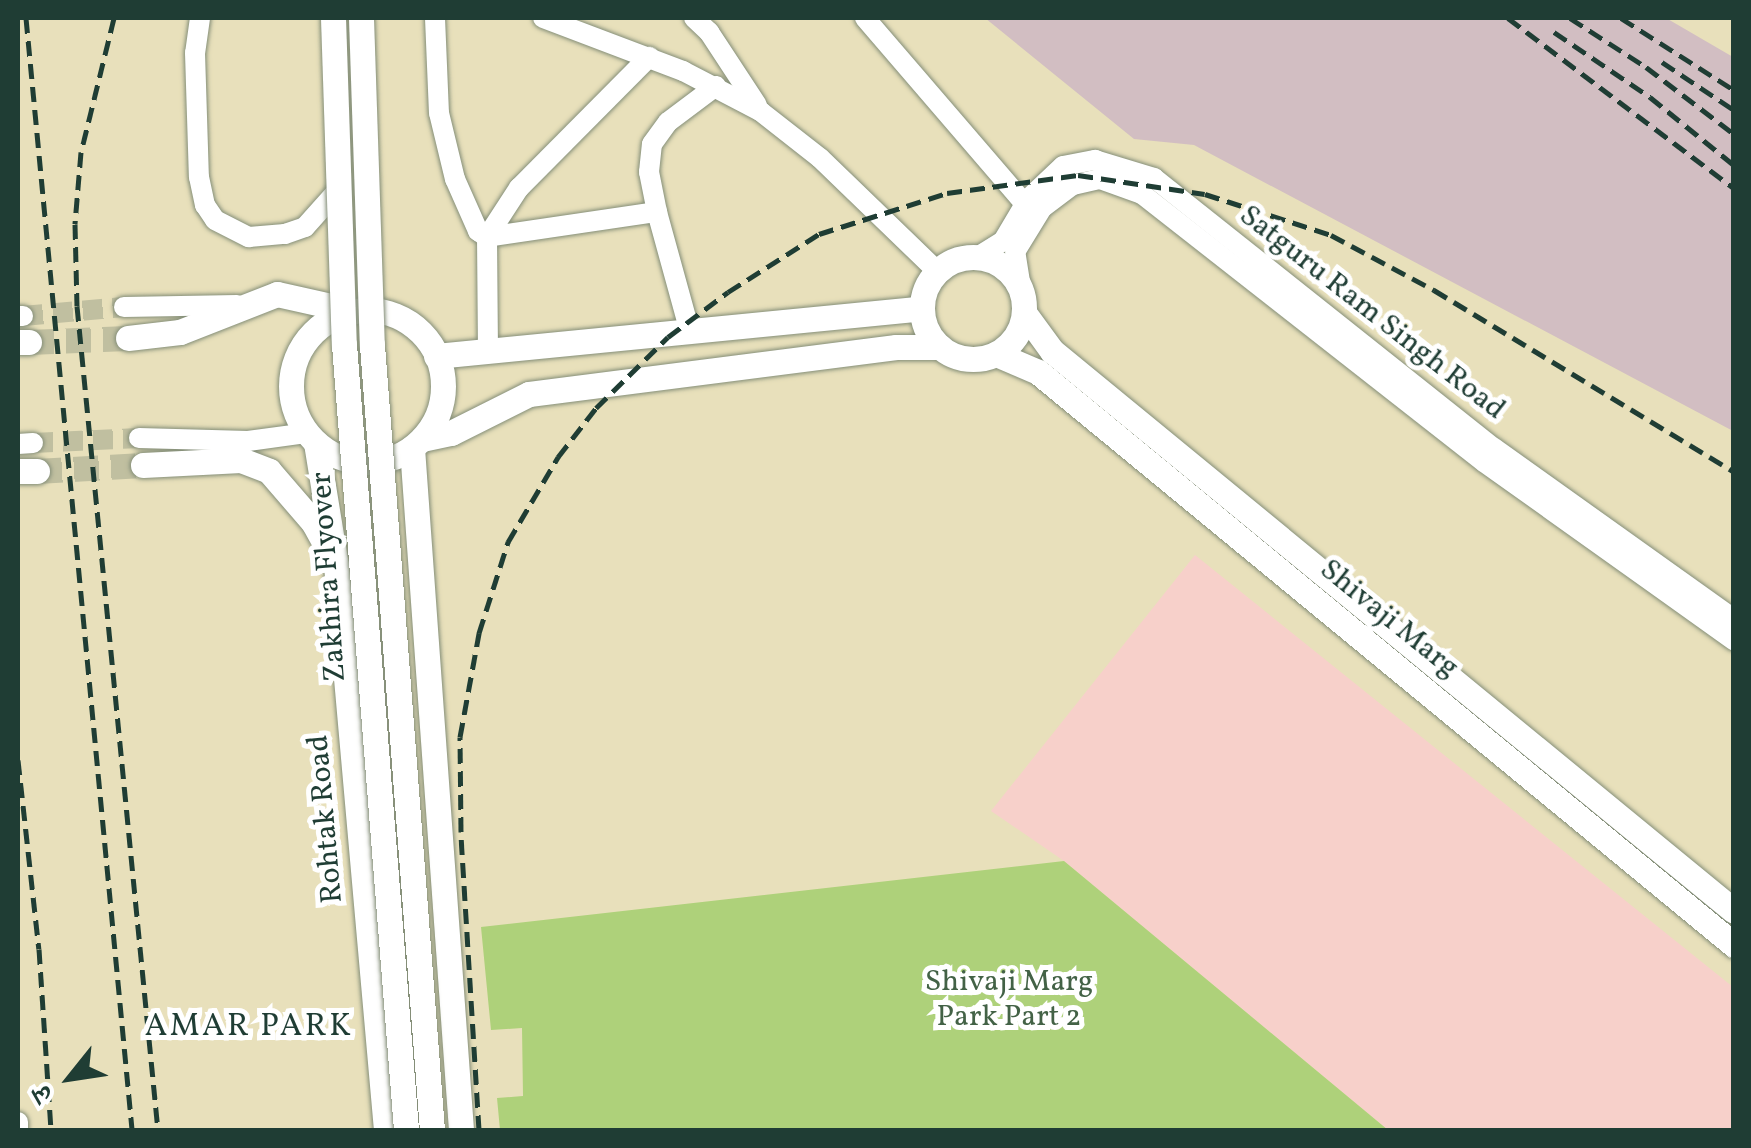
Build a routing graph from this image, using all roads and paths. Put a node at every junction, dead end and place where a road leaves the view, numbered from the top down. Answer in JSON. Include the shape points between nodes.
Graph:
{"nodes":[{"id":1,"x":200,"y":18,"type":"edge"},
{"id":2,"x":333,"y":18,"type":"edge"},
{"id":3,"x":361,"y":18,"type":"edge"},
{"id":4,"x":435,"y":18,"type":"edge"},
{"id":5,"x":543,"y":18,"type":"edge"},
{"id":6,"x":864,"y":18,"type":"edge"},
{"id":7,"x":708,"y":22,"type":"edge"},
{"id":8,"x":649,"y":57,"type":"junction"},
{"id":9,"x":716,"y":86,"type":"junction"},
{"id":10,"x":760,"y":111,"type":"junction"},
{"id":11,"x":339,"y":188,"type":"junction"},
{"id":12,"x":1026,"y":204,"type":"junction"},
{"id":13,"x":657,"y":212,"type":"junction"},
{"id":14,"x":486,"y":237,"type":"junction"},
{"id":15,"x":979,"y":256,"type":"junction"},
{"id":16,"x":937,"y":270,"type":"junction"},
{"id":17,"x":1021,"y":288,"type":"junction"},
{"id":18,"x":245,"y":305,"type":"junction"},
{"id":19,"x":124,"y":307,"type":"tunnel mouth"},
{"id":20,"x":922,"y":308,"type":"junction"},
{"id":21,"x":354,"y":311,"type":"junction"},
{"id":22,"x":1024,"y":314,"type":"junction"},
{"id":23,"x":690,"y":332,"type":"junction"},
{"id":24,"x":128,"y":338,"type":"tunnel mouth"},
{"id":25,"x":940,"y":347,"type":"junction"},
{"id":26,"x":488,"y":351,"type":"junction"},
{"id":27,"x":996,"y":354,"type":"junction"},
{"id":28,"x":436,"y":356,"type":"junction"},
{"id":29,"x":309,"y":435,"type":"junction"},
{"id":30,"x":139,"y":438,"type":"tunnel mouth"},
{"id":31,"x":248,"y":441,"type":"junction"},
{"id":32,"x":417,"y":443,"type":"junction"},
{"id":33,"x":229,"y":460,"type":"junction"},
{"id":34,"x":143,"y":465,"type":"tunnel mouth"},
{"id":35,"x":336,"y":565,"type":"junction"},
{"id":36,"x":1734,"y":619,"type":"edge"},
{"id":37,"x":1734,"y":640,"type":"edge"},
{"id":38,"x":1734,"y":912,"type":"edge"},
{"id":39,"x":1734,"y":945,"type":"edge"},
{"id":40,"x":18,"y":1122,"type":"edge"},
{"id":41,"x":18,"y":1130,"type":"edge"},
{"id":42,"x":386,"y":1130,"type":"edge"},
{"id":43,"x":406,"y":1130,"type":"edge"},
{"id":44,"x":432,"y":1130,"type":"edge"},
{"id":45,"x":461,"y":1130,"type":"edge"}],
"edges":[{"from":1,"to":11,"type":"street","via":[[199,177],[215,220],[249,237],[285,234],[305,227]]},
{"from":2,"to":11,"type":"main road","name":"Zakhira Flyover","bridge":true},
{"from":3,"to":44,"type":"main road","name":"Zakhira Flyover","bridge":true,"via":[[372,345]]},
{"from":4,"to":14,"type":"street","via":[[445,139],[472,220]]},
{"from":5,"to":8,"type":"street"},
{"from":6,"to":12,"type":"street"},
{"from":7,"to":10,"type":"street"},
{"from":8,"to":9,"type":"street"},
{"from":8,"to":14,"type":"street","via":[[519,188]]},
{"from":9,"to":10,"type":"street"},
{"from":9,"to":13,"type":"street","via":[[668,122],[652,144],[649,172]]},
{"from":10,"to":16,"type":"street","via":[[820,158]]},
{"from":11,"to":43,"type":"main road","name":"Zakhira Flyover","bridge":true,"via":[[344,344]]},
{"from":12,"to":15,"type":"street","name":"Satguru Ram Singh Road","via":[[1002,241]]},
{"from":12,"to":36,"type":"street","name":"Satguru Ram Singh Road","via":[[1063,166],[1095,160],[1154,178],[1494,448]]},
{"from":13,"to":14,"type":"street"},
{"from":13,"to":23,"type":"street"},
{"from":14,"to":26,"type":"street"},
{"from":15,"to":16,"type":"main road"},
{"from":15,"to":17,"type":"main road","via":[[1004,266]]},
{"from":16,"to":20,"type":"main road"},
{"from":17,"to":22,"type":"main road"},
{"from":17,"to":37,"type":"street","name":"Satguru Ram Singh Road","via":[[1015,252],[1042,208],[1073,185],[1100,179],[1142,194],[1484,462]]},
{"from":18,"to":19,"type":"street"},
{"from":18,"to":21,"type":"main road","via":[[276,294]]},
{"from":18,"to":24,"type":"main road","via":[[180,332]]},
{"from":20,"to":23,"type":"main road"},
{"from":20,"to":25,"type":"main road","via":[[926,329]]},
{"from":21,"to":28,"type":"main road","via":[[393,315],[411,325]]},
{"from":21,"to":29,"type":"main road","via":[[330,319],[298,355],[292,391]]},
{"from":22,"to":27,"type":"main road","via":[[1015,338]]},
{"from":22,"to":38,"type":"main road","name":"Shivaji Marg","via":[[1052,352]]},
{"from":23,"to":26,"type":"main road"},
{"from":25,"to":27,"type":"main road","via":[[957,357]]},
{"from":25,"to":32,"type":"main road","via":[[529,394]]},
{"from":26,"to":28,"type":"main road"},
{"from":27,"to":39,"type":"main road","name":"Shivaji Marg","via":[[1038,372]]},
{"from":28,"to":32,"type":"main road","via":[[442,400]]},
{"from":29,"to":31,"type":"street"},
{"from":29,"to":32,"type":"main road","via":[[338,457],[363,462],[389,459]]},
{"from":29,"to":35,"type":"main road","name":"Rohtak Road"},
{"from":30,"to":31,"type":"street"},
{"from":31,"to":33,"type":"main road"},
{"from":32,"to":45,"type":"main road"},
{"from":33,"to":34,"type":"main road"},
{"from":33,"to":35,"type":"main road","via":[[269,470],[313,522]]},
{"from":35,"to":42,"type":"main road","name":"Rohtak Road"},
{"from":40,"to":41,"type":"street"}]}
